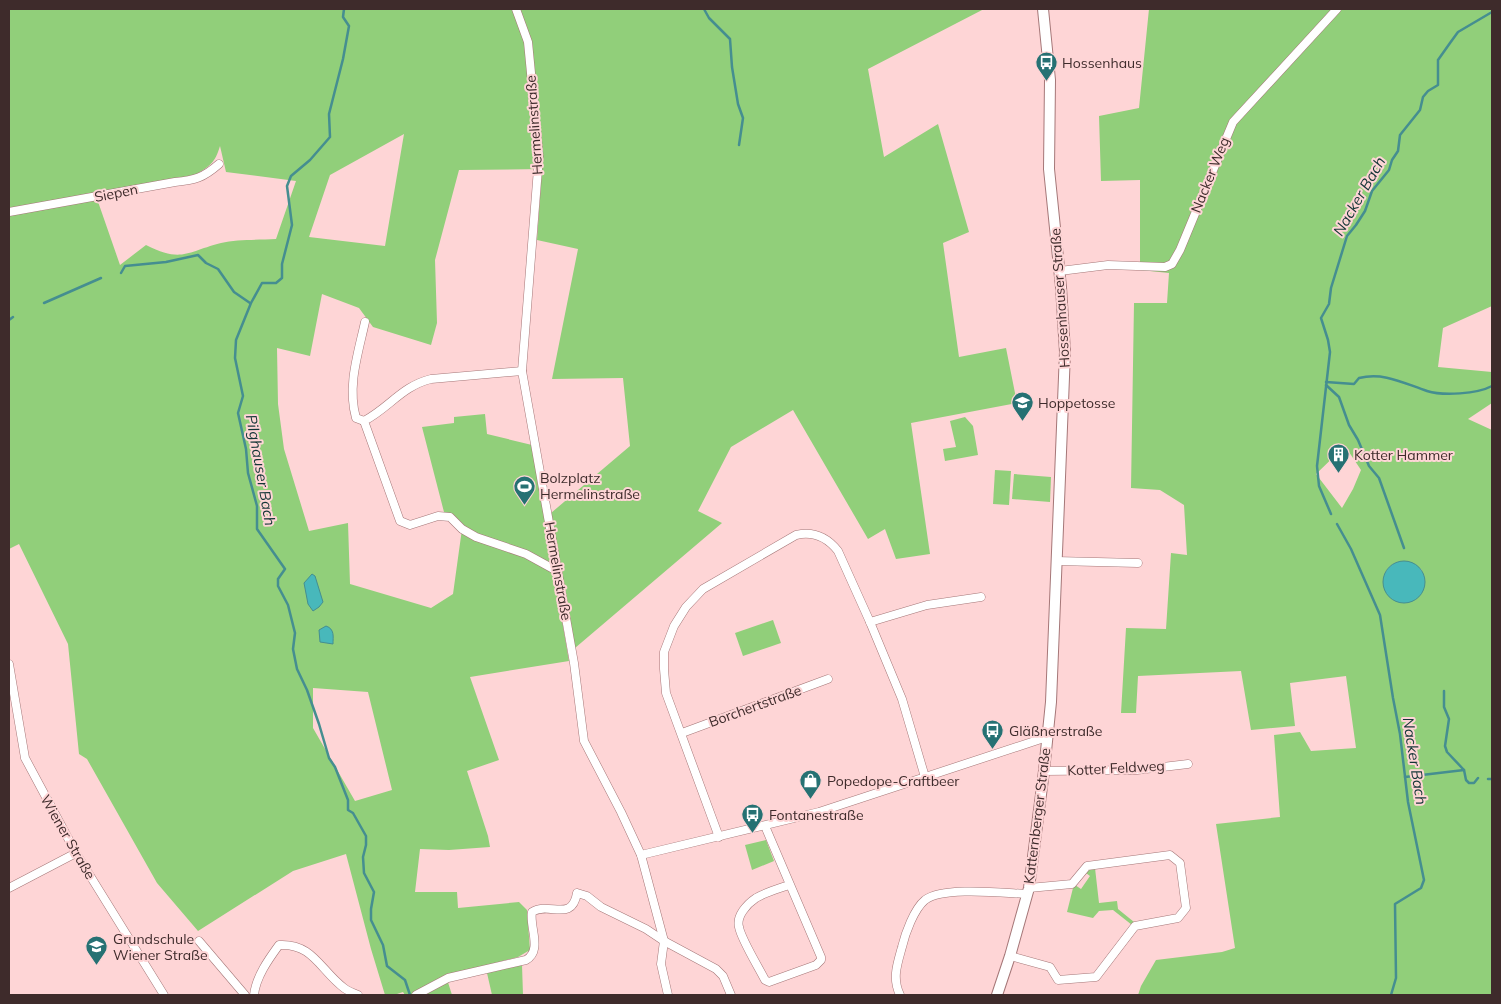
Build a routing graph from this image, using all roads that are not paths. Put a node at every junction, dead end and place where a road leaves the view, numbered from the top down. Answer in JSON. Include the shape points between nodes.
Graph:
{"nodes":[{"id":1,"x":516,"y":9,"type":"edge"},
{"id":2,"x":1043,"y":9,"type":"edge"},
{"id":3,"x":1337,"y":9,"type":"edge"},
{"id":4,"x":219,"y":164,"type":"dead end"},
{"id":5,"x":9,"y":212,"type":"edge"},
{"id":6,"x":1060,"y":271,"type":"junction"},
{"id":7,"x":365,"y":322,"type":"dead end"},
{"id":8,"x":522,"y":371,"type":"junction"},
{"id":9,"x":364,"y":421,"type":"junction"},
{"id":10,"x":1056,"y":561,"type":"junction"},
{"id":11,"x":1138,"y":563,"type":"dead end"},
{"id":12,"x":557,"y":571,"type":"junction"},
{"id":13,"x":981,"y":597,"type":"dead end"},
{"id":14,"x":870,"y":622,"type":"junction"},
{"id":15,"x":9,"y":664,"type":"edge"},
{"id":16,"x":828,"y":679,"type":"dead end"},
{"id":17,"x":682,"y":733,"type":"junction"},
{"id":18,"x":1047,"y":737,"type":"junction"},
{"id":19,"x":1188,"y":764,"type":"dead end"},
{"id":20,"x":1044,"y":771,"type":"junction"},
{"id":21,"x":925,"y":777,"type":"junction"},
{"id":22,"x":765,"y":826,"type":"junction"},
{"id":23,"x":719,"y":837,"type":"junction"},
{"id":24,"x":76,"y":853,"type":"junction"},
{"id":25,"x":641,"y":855,"type":"junction"},
{"id":26,"x":789,"y":885,"type":"junction"},
{"id":27,"x":9,"y":888,"type":"edge"},
{"id":28,"x":1028,"y":891,"type":"junction"},
{"id":29,"x":199,"y":941,"type":"dead end"},
{"id":30,"x":664,"y":941,"type":"junction"},
{"id":31,"x":1010,"y":956,"type":"junction"},
{"id":32,"x":164,"y":995,"type":"edge"},
{"id":33,"x":245,"y":995,"type":"edge"},
{"id":34,"x":254,"y":995,"type":"edge"},
{"id":35,"x":358,"y":995,"type":"edge"},
{"id":36,"x":416,"y":995,"type":"edge"},
{"id":37,"x":668,"y":995,"type":"edge"},
{"id":38,"x":731,"y":995,"type":"edge"},
{"id":39,"x":900,"y":995,"type":"edge"},
{"id":40,"x":997,"y":995,"type":"edge"}],
"edges":[{"from":1,"to":8,"type":"street","name":"Hermelinstraße","via":[[528,42],[539,156]]},
{"from":2,"to":6,"type":"street","name":"Hossenhauser Straße","via":[[1050,80],[1049,168]]},
{"from":3,"to":6,"type":"street","name":"Nacker Weg","via":[[1233,122],[1172,264],[1165,268],[1108,265]]},
{"from":4,"to":5,"type":"street","name":"Siepen","via":[[196,180]]},
{"from":6,"to":10,"type":"street","name":"Hossenhauser Straße","via":[[1065,365]]},
{"from":7,"to":9,"type":"street","via":[[352,399],[356,418]]},
{"from":8,"to":9,"type":"street","via":[[431,379],[402,392]]},
{"from":8,"to":12,"type":"street","name":"Hermelinstraße"},
{"from":9,"to":12,"type":"street","via":[[400,521],[410,525],[438,516],[450,517],[476,537],[526,554]]},
{"from":10,"to":11,"type":"street"},
{"from":10,"to":18,"type":"street","name":"Hossenhauser Straße"},
{"from":12,"to":25,"type":"street","name":"Hermelinstraße","via":[[584,741]]},
{"from":13,"to":14,"type":"street","via":[[927,605]]},
{"from":14,"to":17,"type":"street","via":[[838,551],[832,543],[819,536],[796,536],[731,573],[704,589],[686,607],[667,640],[664,652],[666,692]]},
{"from":14,"to":21,"type":"street","via":[[902,699]]},
{"from":15,"to":24,"type":"street","name":"Wiener Straße","via":[[25,758]]},
{"from":16,"to":17,"type":"street","name":"Borchertstraße"},
{"from":17,"to":23,"type":"street"},
{"from":18,"to":20,"type":"street","name":"Katternberger Straße"},
{"from":18,"to":21,"type":"street"},
{"from":19,"to":20,"type":"street","name":"Kotter Feldweg","via":[[1137,770]]},
{"from":20,"to":28,"type":"street","name":"Katternberger Straße"},
{"from":21,"to":22,"type":"street","via":[[823,811]]},
{"from":22,"to":23,"type":"street"},
{"from":22,"to":26,"type":"street"},
{"from":23,"to":25,"type":"street"},
{"from":24,"to":27,"type":"street"},
{"from":24,"to":32,"type":"street","name":"Wiener Straße"},
{"from":25,"to":30,"type":"street","name":"Hermelinstraße"},
{"from":26,"to":26,"type":"street","via":[[820,960],[816,965],[769,982],[741,934],[739,919],[754,899]]},
{"from":28,"to":31,"type":"street","name":"Katternberger Straße"},
{"from":28,"to":31,"type":"street","via":[[1072,884],[1087,866],[1170,855],[1180,863],[1186,908],[1178,918],[1136,926],[1096,977],[1058,980],[1050,967]]},
{"from":28,"to":39,"type":"street","name":"Katternberger Straße","via":[[945,893],[926,899],[905,935],[895,978]]},
{"from":29,"to":33,"type":"street"},
{"from":30,"to":36,"type":"street","via":[[577,892],[576,902],[570,908],[532,912],[535,945],[526,960],[448,978]]},
{"from":30,"to":37,"type":"street","via":[[661,964]]},
{"from":30,"to":38,"type":"street","via":[[716,969]]},
{"from":31,"to":40,"type":"street","name":"Katternberger Straße"},
{"from":34,"to":35,"type":"street","via":[[255,986],[272,954],[279,945],[288,945],[312,955],[343,987]]}]}
